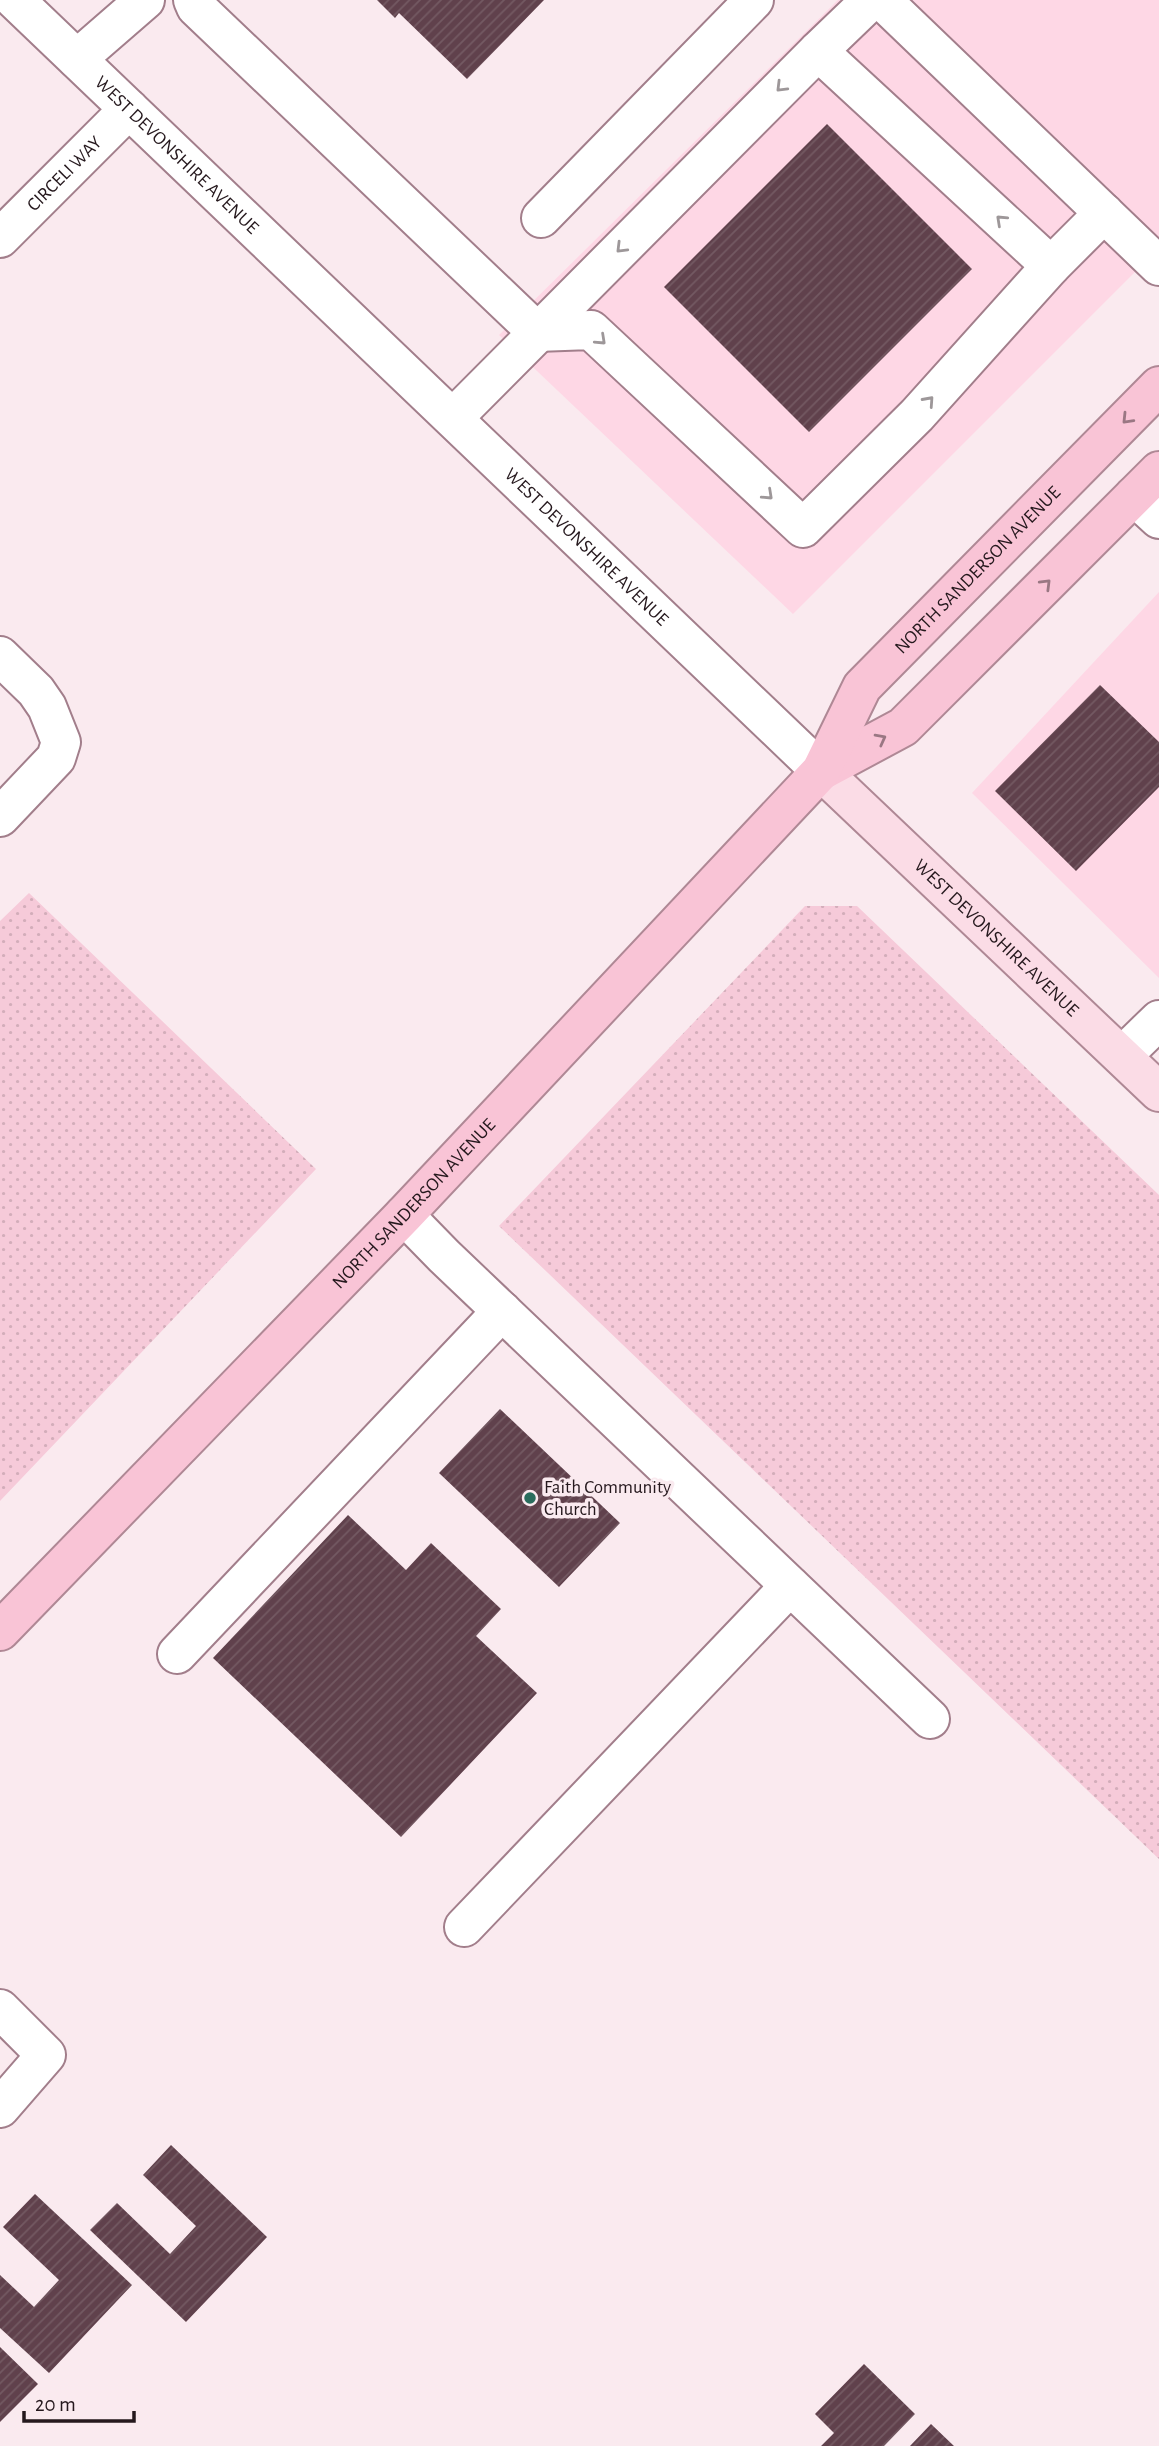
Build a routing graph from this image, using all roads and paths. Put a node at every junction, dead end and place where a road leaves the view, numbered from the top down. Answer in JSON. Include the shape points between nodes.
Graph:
{"nodes":[{"id":1,"x":15,"y":0,"type":"edge"},
{"id":2,"x":145,"y":0,"type":"edge"},
{"id":3,"x":193,"y":0,"type":"edge"},
{"id":4,"x":754,"y":0,"type":"edge"},
{"id":5,"x":871,"y":0,"type":"edge"},
{"id":6,"x":882,"y":0,"type":"edge"},
{"id":7,"x":818,"y":51,"type":"junction"},
{"id":8,"x":77,"y":59,"type":"junction"},
{"id":9,"x":130,"y":109,"type":"junction"},
{"id":10,"x":1104,"y":214,"type":"junction"},
{"id":11,"x":541,"y":218,"type":"dead end"},
{"id":12,"x":0,"y":238,"type":"edge"},
{"id":13,"x":1159,"y":266,"type":"edge"},
{"id":14,"x":1051,"y":267,"type":"junction"},
{"id":15,"x":537,"y":331,"type":"junction"},
{"id":16,"x":1159,"y":386,"type":"edge"},
{"id":17,"x":453,"y":418,"type":"junction"},
{"id":18,"x":1151,"y":495,"type":"edge"},
{"id":19,"x":0,"y":656,"type":"edge"},
{"id":20,"x":821,"y":771,"type":"junction"},
{"id":21,"x":0,"y":817,"type":"edge"},
{"id":22,"x":1159,"y":1020,"type":"edge"},
{"id":23,"x":1122,"y":1056,"type":"junction"},
{"id":24,"x":1159,"y":1092,"type":"edge"},
{"id":25,"x":404,"y":1214,"type":"junction"},
{"id":26,"x":502,"y":1311,"type":"junction"},
{"id":27,"x":790,"y":1586,"type":"junction"},
{"id":28,"x":0,"y":1631,"type":"edge"},
{"id":29,"x":177,"y":1654,"type":"dead end"},
{"id":30,"x":930,"y":1719,"type":"dead end"},
{"id":31,"x":464,"y":1927,"type":"dead end"},
{"id":32,"x":0,"y":2009,"type":"edge"},
{"id":33,"x":0,"y":2108,"type":"edge"}],
"edges":[{"from":1,"to":8,"type":"street","name":"WEST DEVONSHIRE AVENUE"},
{"from":2,"to":8,"type":"street"},
{"from":3,"to":15,"type":"street","via":[[195,7]]},
{"from":4,"to":11,"type":"street"},
{"from":5,"to":7,"type":"street"},
{"from":6,"to":10,"type":"street"},
{"from":14,"to":7,"type":"street","one_way":true},
{"from":7,"to":15,"type":"street","one_way":true},
{"from":8,"to":9,"type":"street","name":"WEST DEVONSHIRE AVENUE"},
{"from":9,"to":12,"type":"street","name":"CIRCELI WAY"},
{"from":9,"to":17,"type":"street","name":"WEST DEVONSHIRE AVENUE"},
{"from":10,"to":13,"type":"street"},
{"from":10,"to":14,"type":"street"},
{"from":15,"to":14,"type":"street","one_way":true,"via":[[591,330],[803,528],[917,415]]},
{"from":15,"to":17,"type":"street"},
{"from":16,"to":20,"type":"highway","name":"NORTH SANDERSON AVENUE","one_way":true,"via":[[862,687]]},
{"from":17,"to":20,"type":"street","name":"WEST DEVONSHIRE AVENUE"},
{"from":20,"to":18,"type":"highway","name":"NORTH SANDERSON AVENUE","one_way":true,"via":[[903,727]]},
{"from":19,"to":21,"type":"street","via":[[42,699],[61,743],[56,758]]},
{"from":20,"to":23,"type":"main road","name":"WEST DEVONSHIRE AVENUE"},
{"from":20,"to":25,"type":"highway","name":"NORTH SANDERSON AVENUE"},
{"from":22,"to":23,"type":"street"},
{"from":23,"to":24,"type":"main road","name":"WEST DEVONSHIRE AVENUE"},
{"from":25,"to":26,"type":"street"},
{"from":25,"to":28,"type":"highway","name":"NORTH SANDERSON AVENUE"},
{"from":26,"to":27,"type":"street"},
{"from":26,"to":29,"type":"street"},
{"from":27,"to":30,"type":"street"},
{"from":27,"to":31,"type":"street"},
{"from":32,"to":33,"type":"street","via":[[46,2055]]}]}
